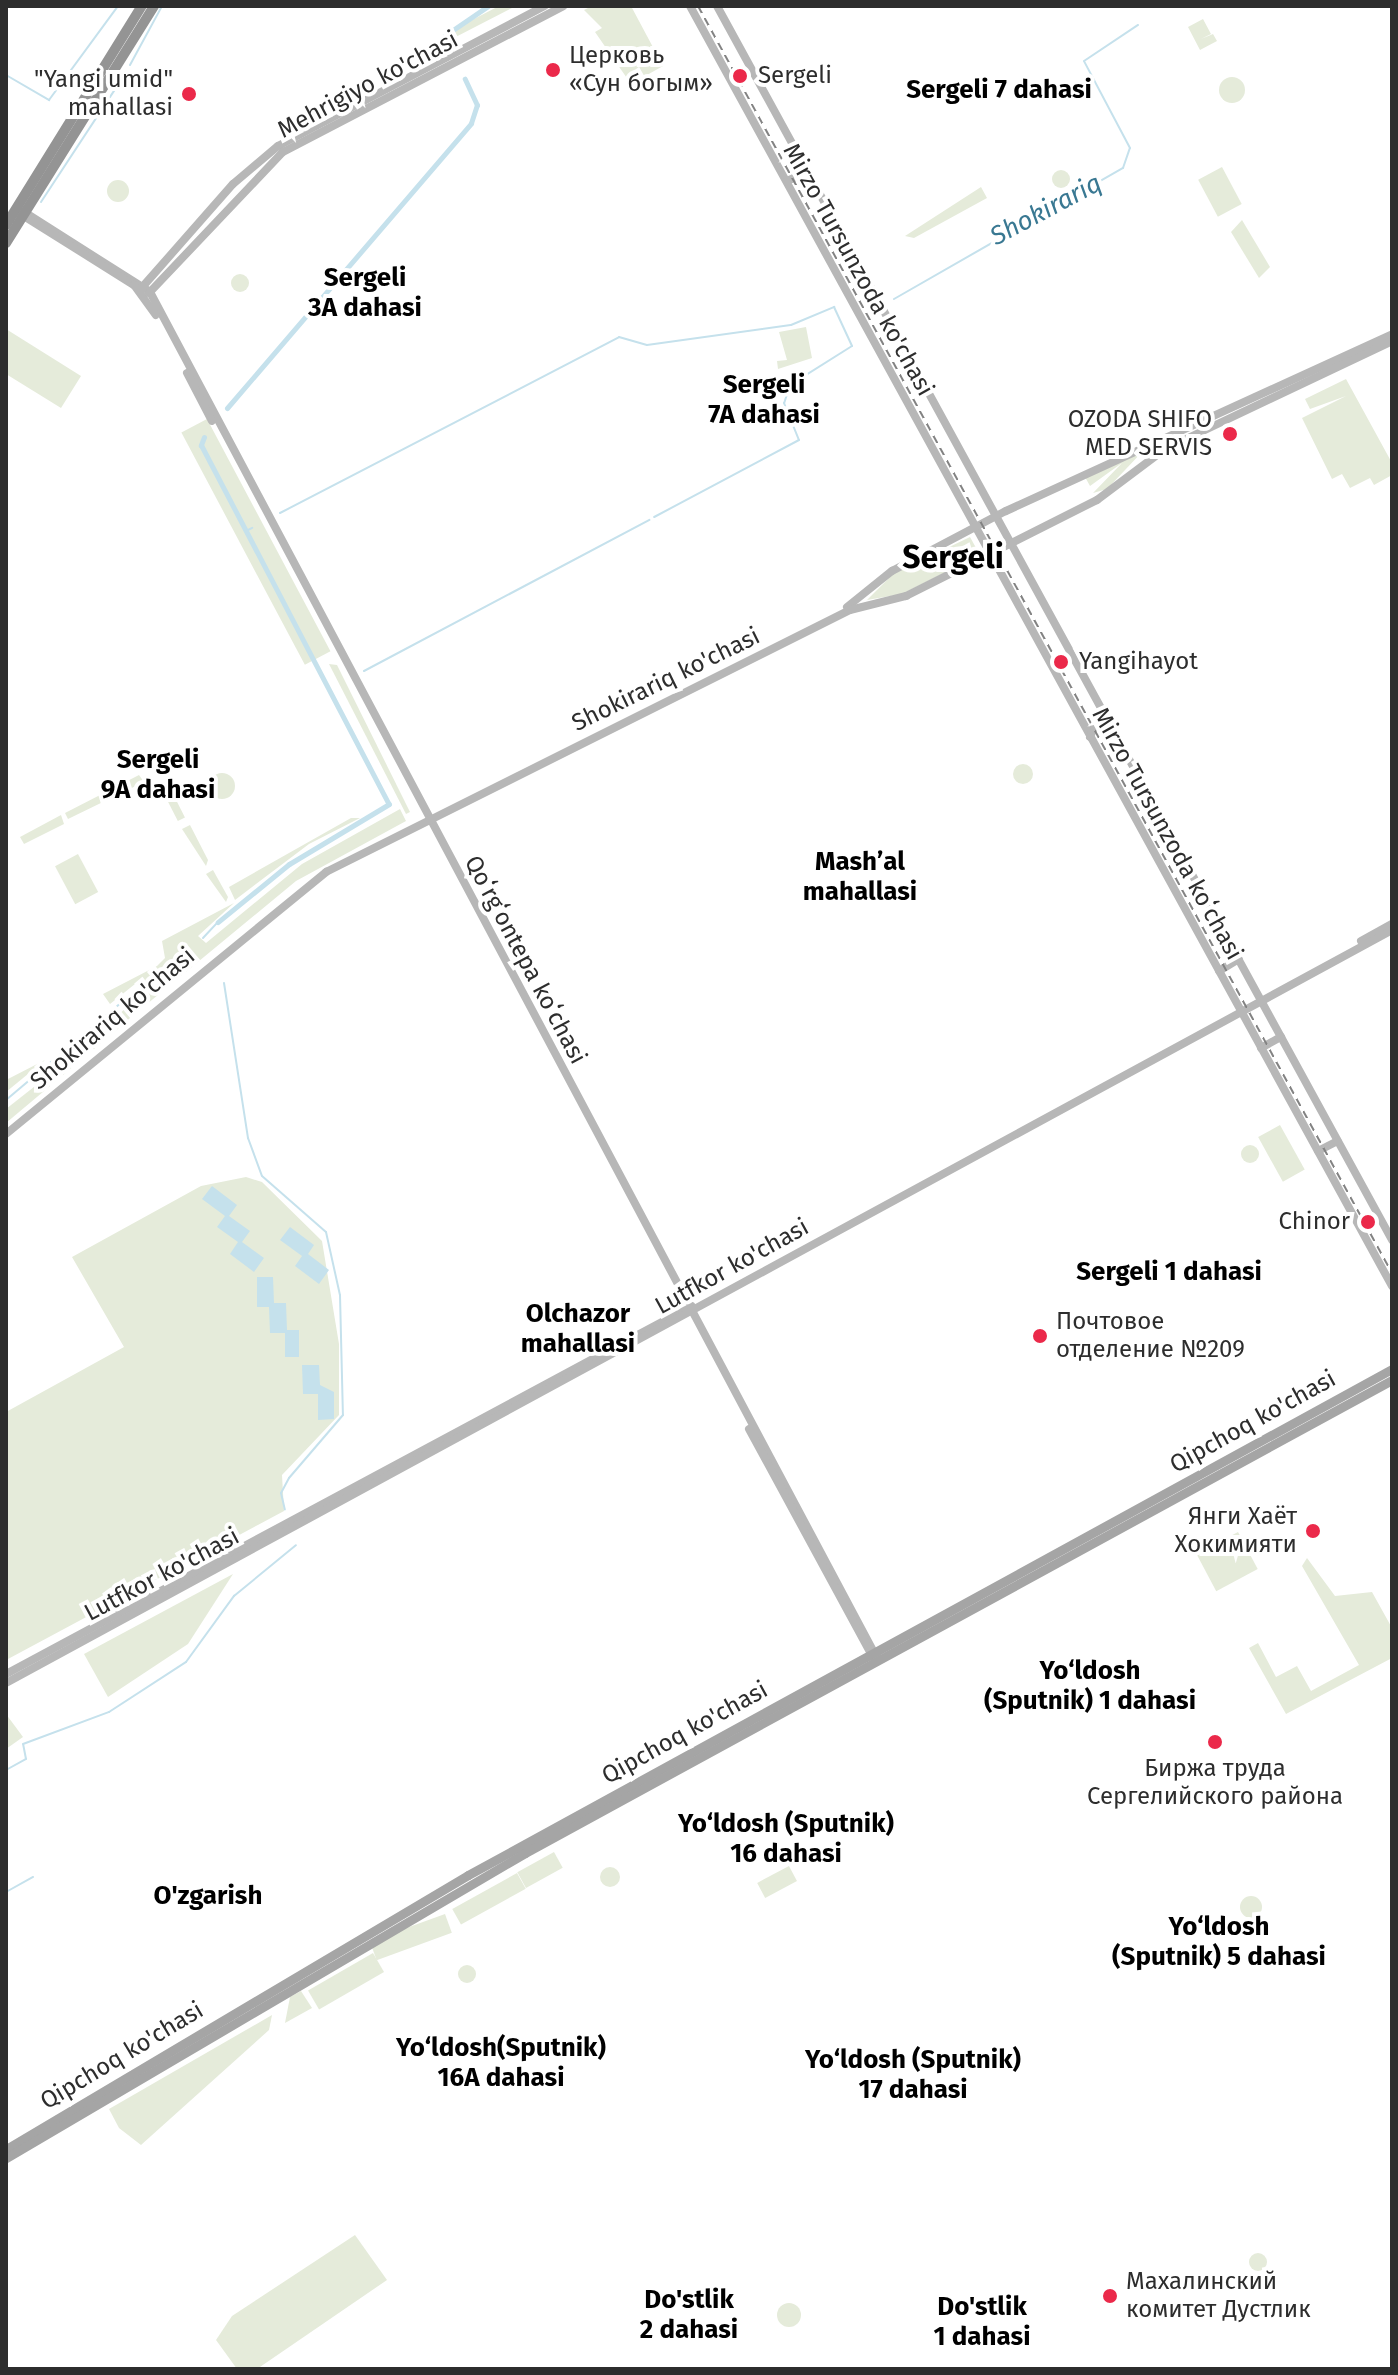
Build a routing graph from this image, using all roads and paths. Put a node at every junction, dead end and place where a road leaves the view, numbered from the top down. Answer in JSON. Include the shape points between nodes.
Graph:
{"nodes":[{"id":1,"x":545,"y":6,"type":"edge"},
{"id":2,"x":563,"y":6,"type":"edge"},
{"id":3,"x":690,"y":6,"type":"edge"},
{"id":4,"x":717,"y":6,"type":"edge"},
{"id":5,"x":147,"y":8,"type":"edge"},
{"id":6,"x":805,"y":173,"type":"junction"},
{"id":7,"x":787,"y":181,"type":"junction"},
{"id":8,"x":22,"y":212,"type":"junction"},
{"id":9,"x":6,"y":225,"type":"edge"},
{"id":10,"x":6,"y":243,"type":"edge"},
{"id":11,"x":147,"y":290,"type":"junction"},
{"id":12,"x":1392,"y":334,"type":"edge"},
{"id":13,"x":1392,"y":341,"type":"edge"},
{"id":14,"x":924,"y":393,"type":"junction"},
{"id":15,"x":907,"y":399,"type":"junction"},
{"id":16,"x":995,"y":517,"type":"junction"},
{"id":17,"x":976,"y":529,"type":"junction"},
{"id":18,"x":1009,"y":544,"type":"junction"},
{"id":19,"x":990,"y":554,"type":"junction"},
{"id":20,"x":1112,"y":726,"type":"junction"},
{"id":21,"x":1090,"y":737,"type":"junction"},
{"id":22,"x":424,"y":819,"type":"junction"},
{"id":23,"x":1392,"y":924,"type":"edge"},
{"id":24,"x":1392,"y":930,"type":"edge"},
{"id":25,"x":1239,"y":959,"type":"junction"},
{"id":26,"x":1219,"y":971,"type":"junction"},
{"id":27,"x":1261,"y":999,"type":"junction"},
{"id":28,"x":1240,"y":1010,"type":"junction"},
{"id":29,"x":1281,"y":1037,"type":"junction"},
{"id":30,"x":1261,"y":1048,"type":"junction"},
{"id":31,"x":6,"y":1127,"type":"edge"},
{"id":32,"x":6,"y":1134,"type":"edge"},
{"id":33,"x":1338,"y":1141,"type":"junction"},
{"id":34,"x":1318,"y":1151,"type":"junction"},
{"id":35,"x":1392,"y":1240,"type":"edge"},
{"id":36,"x":1392,"y":1286,"type":"edge"},
{"id":37,"x":688,"y":1311,"type":"junction"},
{"id":38,"x":1392,"y":1369,"type":"edge"},
{"id":39,"x":1392,"y":1380,"type":"edge"},
{"id":40,"x":1304,"y":1423,"type":"junction"},
{"id":41,"x":874,"y":1656,"type":"junction"},
{"id":42,"x":6,"y":1674,"type":"edge"},
{"id":43,"x":6,"y":1683,"type":"edge"},
{"id":44,"x":226,"y":2022,"type":"junction"},
{"id":45,"x":6,"y":2149,"type":"edge"},
{"id":46,"x":6,"y":2158,"type":"edge"}],
"edges":[{"from":1,"to":11,"type":"main road","name":"Mehrigiyo ko'chasi","via":[[278,146],[233,184]]},
{"from":2,"to":11,"type":"main road","name":"Mehrigiyo ko'chasi","via":[[283,152]]},
{"from":3,"to":7,"type":"main road","name":"Mirzo Tursunzoda ko'chasi"},
{"from":4,"to":6,"type":"main road","name":"Mirzo Tursunzoda ko'chasi"},
{"from":5,"to":8,"type":"highway"},
{"from":6,"to":7,"type":"main road"},
{"from":6,"to":14,"type":"main road","name":"Mirzo Tursunzoda ko'chasi"},
{"from":7,"to":15,"type":"main road","name":"Mirzo Tursunzoda ko'chasi"},
{"from":8,"to":9,"type":"highway"},
{"from":8,"to":10,"type":"highway"},
{"from":8,"to":11,"type":"main road"},
{"from":11,"to":22,"type":"main road","name":"Qoʻrgʻontepa koʻchasi"},
{"from":12,"to":16,"type":"main road","name":"Shokirariq ko'chasi"},
{"from":13,"to":18,"type":"main road","name":"Shokirariq ko'chasi","via":[[1165,449],[1097,500]]},
{"from":14,"to":15,"type":"main road"},
{"from":14,"to":16,"type":"main road","name":"Mirzo Tursunzoda ko'chasi"},
{"from":15,"to":17,"type":"main road","name":"Mirzo Tursunzoda ko'chasi"},
{"from":16,"to":17,"type":"main road","name":"Shokirariq ko'chasi"},
{"from":16,"to":18,"type":"main road","name":"Mirzo Tursunzoda ko'chasi"},
{"from":17,"to":19,"type":"main road","name":"Mirzo Tursunzoda ko'chasi"},
{"from":17,"to":22,"type":"main road","name":"Shokirariq ko'chasi","via":[[892,571],[848,606]]},
{"from":18,"to":19,"type":"main road","name":"Shokirariq ko'chasi"},
{"from":18,"to":20,"type":"main road","name":"Mirzo Tursunzoda koʻchasi"},
{"from":19,"to":21,"type":"main road","name":"Mirzo Tursunzoda koʻchasi"},
{"from":19,"to":22,"type":"main road","name":"Shokirariq ko'chasi","via":[[906,596],[850,610]]},
{"from":20,"to":21,"type":"main road","via":[[1094,727]]},
{"from":20,"to":25,"type":"main road","name":"Mirzo Tursunzoda koʻchasi"},
{"from":21,"to":26,"type":"main road","name":"Mirzo Tursunzoda koʻchasi"},
{"from":22,"to":31,"type":"main road","name":"Shokirariq ko'chasi","via":[[297,885]]},
{"from":22,"to":32,"type":"main road","name":"Shokirariq ko'chasi","via":[[301,888]]},
{"from":22,"to":37,"type":"main road","name":"Qoʻrgʻontepa koʻchasi"},
{"from":23,"to":27,"type":"main road","name":"Lutfkor ko'chasi"},
{"from":24,"to":27,"type":"main road","name":"Lutfkor ko'chasi"},
{"from":25,"to":26,"type":"main road"},
{"from":25,"to":27,"type":"main road","name":"Mirzo Tursunzoda koʻchasi"},
{"from":26,"to":28,"type":"main road","name":"Mirzo Tursunzoda koʻchasi"},
{"from":27,"to":28,"type":"main road","name":"Lutfkor ko'chasi"},
{"from":27,"to":29,"type":"main road","name":"Mirzo Tursunzoda koʻchasi"},
{"from":28,"to":30,"type":"main road","name":"Mirzo Tursunzoda koʻchasi"},
{"from":28,"to":37,"type":"main road","name":"Lutfkor ko'chasi"},
{"from":29,"to":30,"type":"main road"},
{"from":29,"to":33,"type":"main road","name":"Mirzo Tursunzoda koʻchasi"},
{"from":30,"to":34,"type":"main road","name":"Mirzo Tursunzoda koʻchasi"},
{"from":33,"to":34,"type":"main road"},
{"from":33,"to":35,"type":"main road","name":"Mirzo Tursunzoda koʻchasi"},
{"from":34,"to":36,"type":"main road","name":"Mirzo Tursunzoda koʻchasi"},
{"from":37,"to":41,"type":"main road","name":"Qoʻrgʻontepa koʻchasi"},
{"from":37,"to":42,"type":"main road","name":"Lutfkor ko'chasi"},
{"from":37,"to":43,"type":"main road","name":"Lutfkor ko'chasi"},
{"from":38,"to":40,"type":"main road","name":"Qipchoq ko'chasi"},
{"from":39,"to":40,"type":"main road","name":"Qipchoq ko'chasi"},
{"from":40,"to":41,"type":"main road","name":"Qipchoq ko'chasi"},
{"from":41,"to":44,"type":"main road","name":"Qipchoq ko'chasi"},
{"from":44,"to":45,"type":"main road","name":"Qipchoq ko'chasi"},
{"from":44,"to":46,"type":"main road","name":"Qipchoq ko'chasi"}]}
